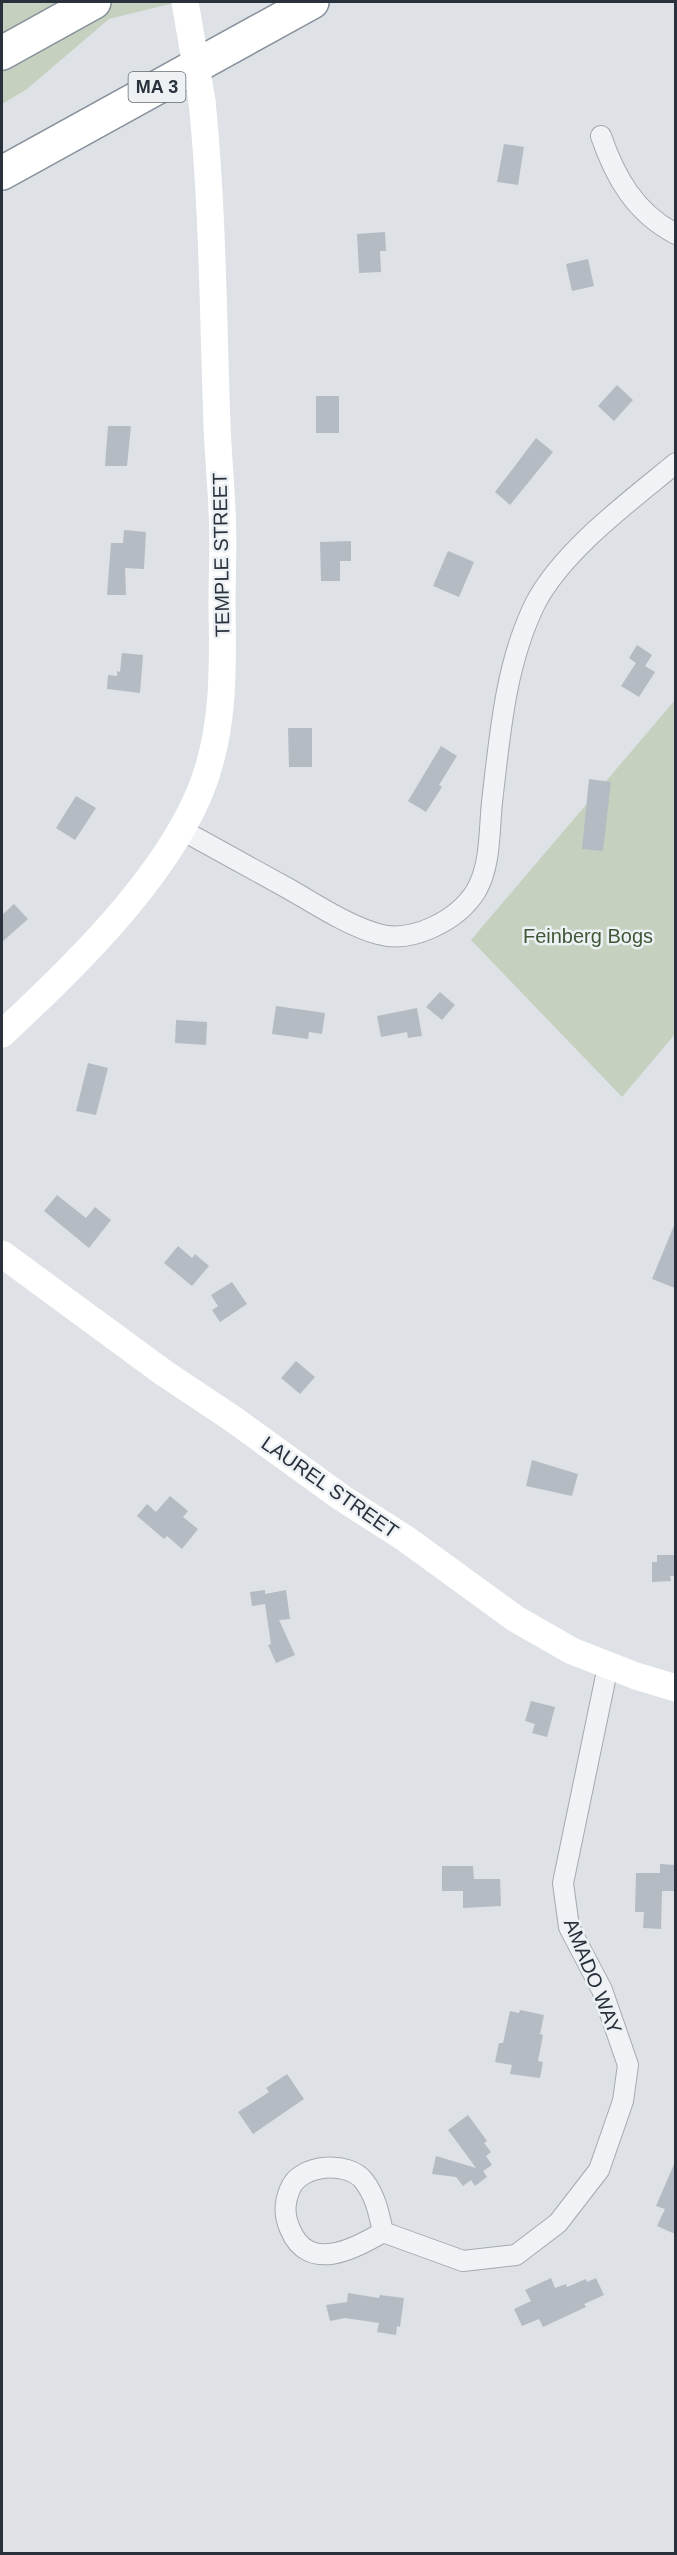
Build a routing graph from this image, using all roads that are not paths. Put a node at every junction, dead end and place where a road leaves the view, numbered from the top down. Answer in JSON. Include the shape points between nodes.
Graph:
{"nodes":[{"id":1,"x":94,"y":2,"type":"edge"},
{"id":2,"x":185,"y":2,"type":"edge"},
{"id":3,"x":312,"y":2,"type":"edge"},
{"id":4,"x":2,"y":53,"type":"edge"},
{"id":5,"x":601,"y":136,"type":"dead end"},
{"id":6,"x":2,"y":173,"type":"edge"},
{"id":7,"x":675,"y":234,"type":"edge"},
{"id":8,"x":675,"y":463,"type":"edge"},
{"id":9,"x":182,"y":830,"type":"junction"},
{"id":10,"x":2,"y":1034,"type":"edge"},
{"id":11,"x":2,"y":1254,"type":"edge"},
{"id":12,"x":608,"y":1666,"type":"junction"},
{"id":13,"x":675,"y":1688,"type":"edge"},
{"id":14,"x":383,"y":2232,"type":"junction"}],
"edges":[{"from":1,"to":4,"type":"highway"},
{"from":2,"to":9,"type":"main road","name":"TEMPLE STREET","bridge":true,"via":[[202,101],[213,247],[224,663],[214,746]]},
{"from":3,"to":6,"type":"highway","number":"MA 3"},
{"from":5,"to":7,"type":"street","via":[[625,190],[649,216]]},
{"from":8,"to":9,"type":"street","via":[[575,552],[535,604],[519,644],[506,698],[486,866],[468,901],[446,919],[412,935],[378,934]]},
{"from":9,"to":10,"type":"main road","name":"TEMPLE STREET","via":[[102,933]]},
{"from":11,"to":12,"type":"main road","name":"LAUREL STREET","via":[[164,1373],[516,1619],[562,1646]]},
{"from":12,"to":13,"type":"main road","name":"LAUREL STREET"},
{"from":12,"to":14,"type":"street","name":"AMADO WAY","via":[[563,1883],[569,1926],[602,1990],[628,2065],[623,2101],[599,2170],[558,2223],[516,2255],[463,2261]]},
{"from":14,"to":14,"type":"street","via":[[376,2202],[362,2179],[338,2167],[308,2170],[290,2187],[284,2214],[295,2241],[316,2254],[342,2253]]}]}
